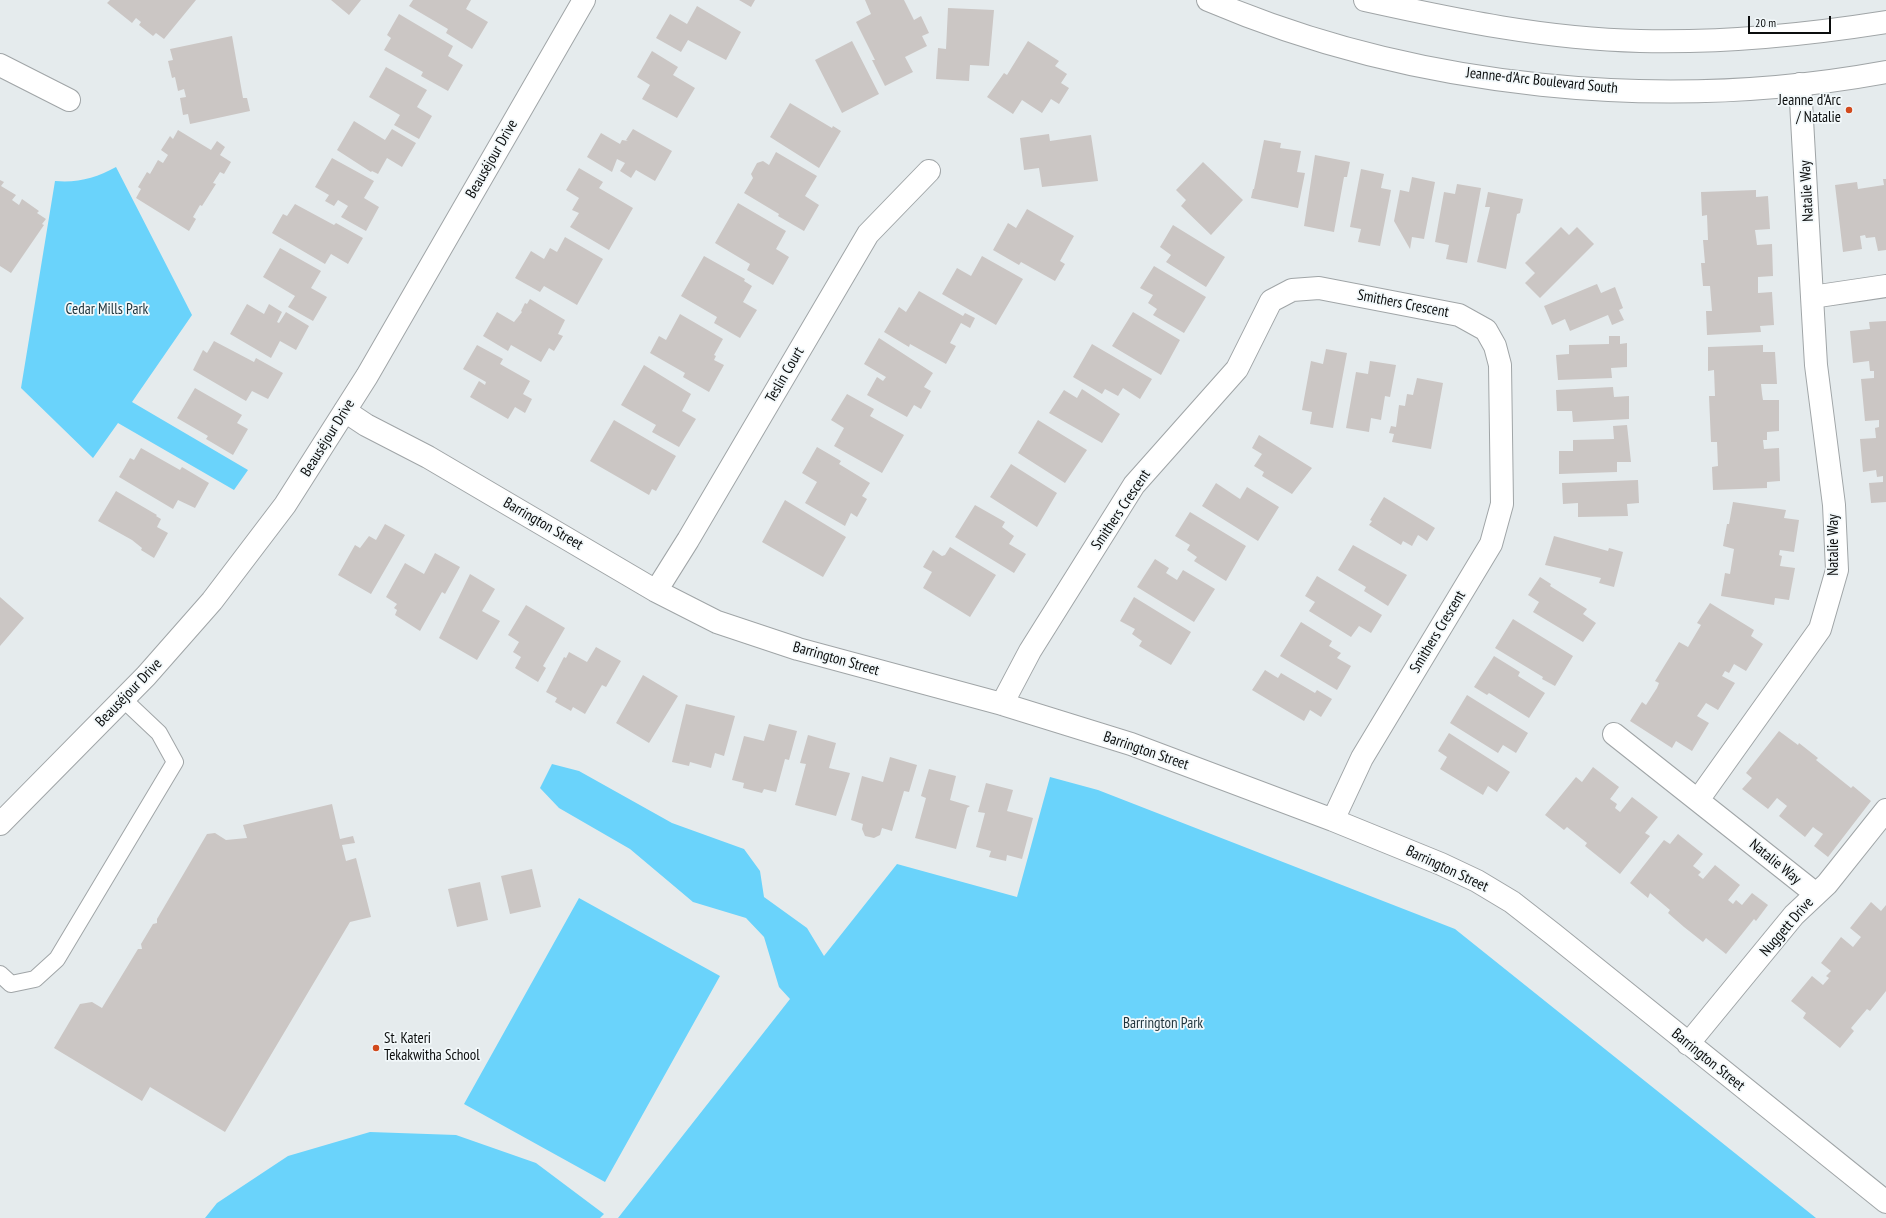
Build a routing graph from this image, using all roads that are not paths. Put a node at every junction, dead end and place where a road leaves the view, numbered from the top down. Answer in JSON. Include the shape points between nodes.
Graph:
{"nodes":[{"id":1,"x":584,"y":0,"type":"edge"},
{"id":2,"x":1208,"y":0,"type":"edge"},
{"id":3,"x":1365,"y":0,"type":"edge"},
{"id":4,"x":1886,"y":22,"type":"edge"},
{"id":5,"x":0,"y":65,"type":"edge"},
{"id":6,"x":1886,"y":72,"type":"edge"},
{"id":7,"x":1800,"y":84,"type":"junction"},
{"id":8,"x":69,"y":100,"type":"dead end"},
{"id":9,"x":929,"y":171,"type":"dead end"},
{"id":10,"x":1886,"y":286,"type":"edge"},
{"id":11,"x":1812,"y":297,"type":"junction"},
{"id":12,"x":345,"y":411,"type":"junction"},
{"id":13,"x":656,"y":591,"type":"junction"},
{"id":14,"x":123,"y":699,"type":"junction"},
{"id":15,"x":1002,"y":704,"type":"junction"},
{"id":16,"x":1614,"y":734,"type":"dead end"},
{"id":17,"x":1698,"y":800,"type":"junction"},
{"id":18,"x":1886,"y":810,"type":"edge"},
{"id":19,"x":1333,"y":820,"type":"junction"},
{"id":20,"x":0,"y":824,"type":"edge"},
{"id":21,"x":1816,"y":894,"type":"junction"},
{"id":22,"x":5,"y":979,"type":"edge"},
{"id":23,"x":1688,"y":1044,"type":"junction"},
{"id":24,"x":1886,"y":1202,"type":"edge"}],
"edges":[{"from":1,"to":12,"type":"street","name":"Beauséjour Drive"},
{"from":2,"to":7,"type":"street","name":"Jeanne-d'Arc Boulevard South","via":[[1254,20],[1320,41],[1389,60],[1452,72],[1540,84],[1672,92],[1738,90]]},
{"from":3,"to":4,"type":"street","via":[[1425,14],[1501,27],[1639,41],[1705,41],[1769,37]]},
{"from":5,"to":8,"type":"street"},
{"from":6,"to":7,"type":"street","name":"Jeanne-d'Arc Boulevard South"},
{"from":7,"to":11,"type":"street","name":"Natalie Way"},
{"from":9,"to":13,"type":"street","name":"Teslin Court","via":[[868,234]]},
{"from":10,"to":11,"type":"street"},
{"from":11,"to":17,"type":"street","name":"Natalie Way","via":[[1816,364],[1834,505],[1837,570],[1820,629]]},
{"from":12,"to":13,"type":"street","name":"Barrington Street"},
{"from":12,"to":14,"type":"street","name":"Beauséjour Drive","via":[[266,532],[212,601]]},
{"from":13,"to":15,"type":"street","name":"Barrington Street","via":[[717,622],[791,647]]},
{"from":14,"to":20,"type":"street","name":"Beauséjour Drive"},
{"from":14,"to":22,"type":"lane","via":[[159,733],[175,762],[56,959],[35,980]]},
{"from":15,"to":19,"type":"street","name":"Barrington Street","via":[[1131,744]]},
{"from":15,"to":19,"type":"street","name":"Smithers Crescent","via":[[1030,651],[1134,485],[1237,368],[1271,301],[1292,290],[1319,288],[1459,315],[1486,330],[1495,346],[1500,365],[1502,504],[1491,544],[1362,758]]},
{"from":16,"to":17,"type":"street","name":"Natalie Way"},
{"from":17,"to":21,"type":"street","name":"Natalie Way"},
{"from":18,"to":21,"type":"street","name":"Nuggett Drive","via":[[1827,884]]},
{"from":19,"to":23,"type":"street","name":"Barrington Street","via":[[1441,864],[1512,902]]},
{"from":21,"to":23,"type":"street","name":"Nuggett Drive","via":[[1794,915]]},
{"from":23,"to":24,"type":"street","name":"Barrington Street"}]}
